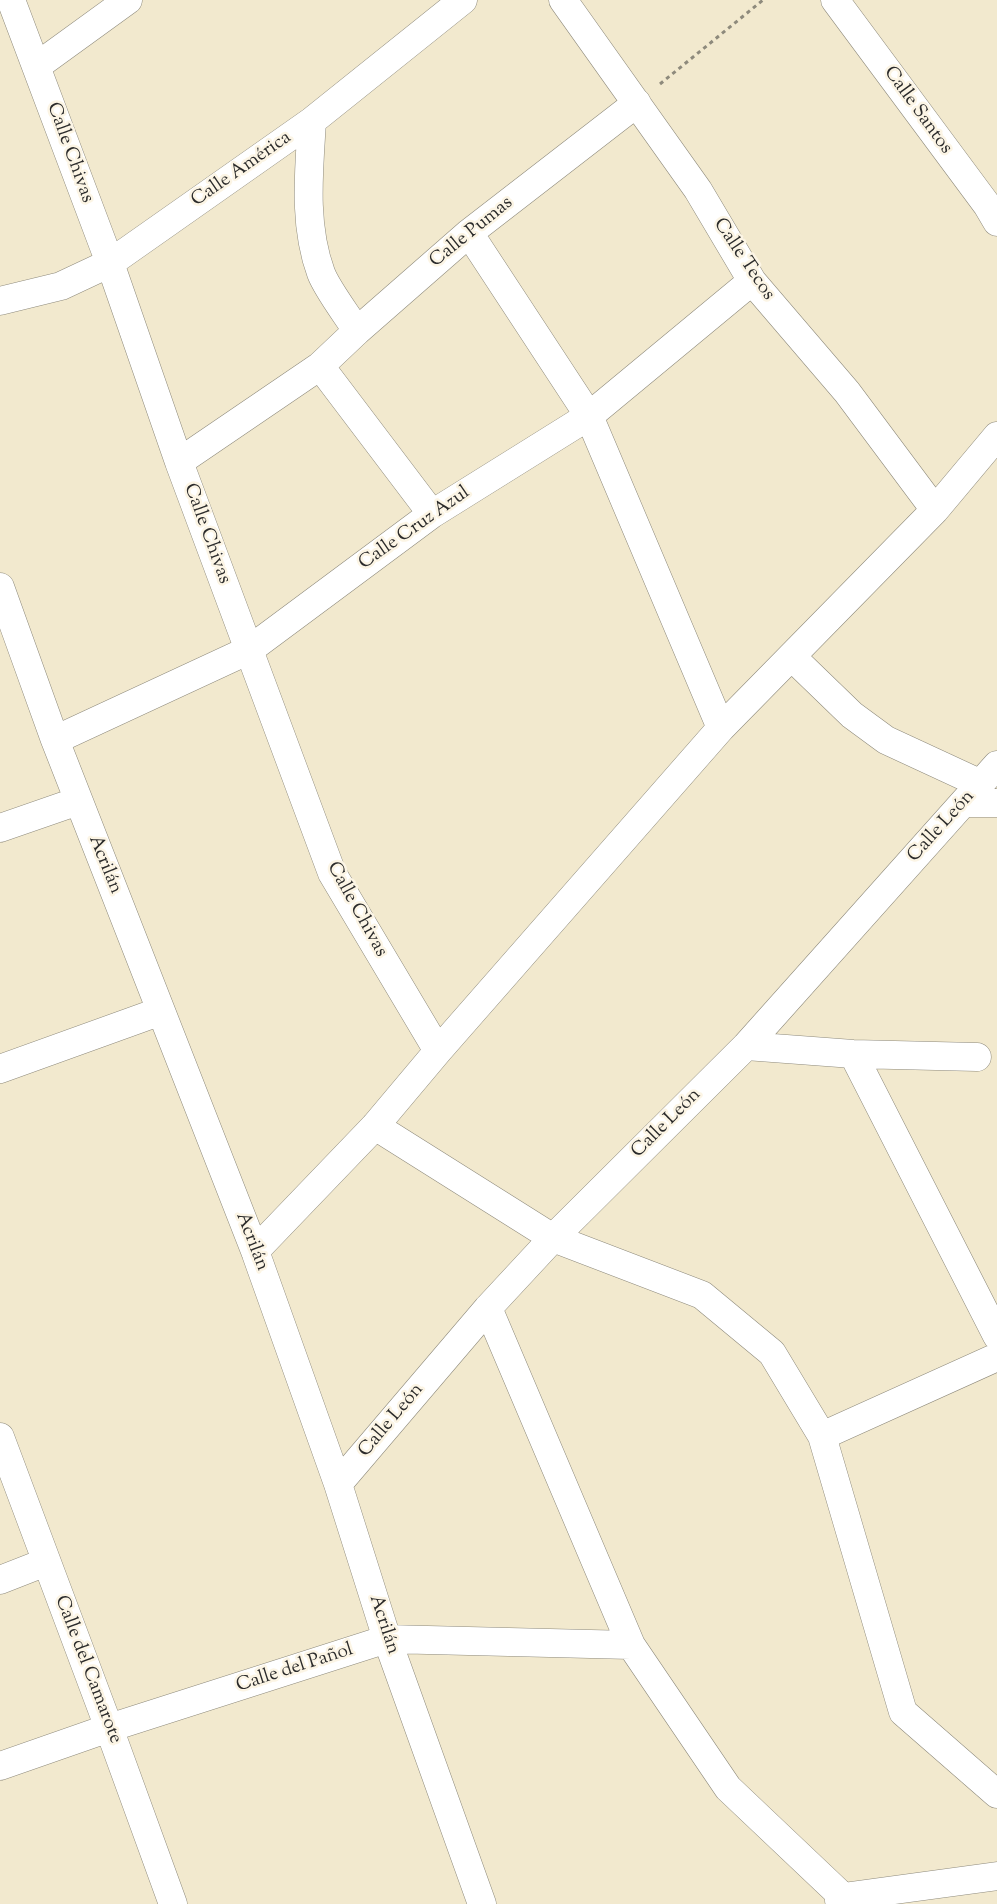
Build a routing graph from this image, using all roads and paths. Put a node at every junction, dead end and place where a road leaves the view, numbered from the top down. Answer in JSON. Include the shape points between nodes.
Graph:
{"nodes":[{"id":1,"x":11,"y":0,"type":"edge"},
{"id":2,"x":128,"y":0,"type":"edge"},
{"id":3,"x":464,"y":0,"type":"edge"},
{"id":4,"x":563,"y":0,"type":"edge"},
{"id":5,"x":763,"y":0,"type":"edge"},
{"id":6,"x":835,"y":0,"type":"edge"},
{"id":7,"x":37,"y":66,"type":"junction"},
{"id":8,"x":637,"y":103,"type":"junction"},
{"id":9,"x":312,"y":121,"type":"junction"},
{"id":10,"x":997,"y":222,"type":"edge"},
{"id":11,"x":469,"y":233,"type":"junction"},
{"id":12,"x":110,"y":263,"type":"junction"},
{"id":13,"x":752,"y":281,"type":"junction"},
{"id":14,"x":0,"y":301,"type":"edge"},
{"id":15,"x":356,"y":331,"type":"junction"},
{"id":16,"x":320,"y":366,"type":"junction"},
{"id":17,"x":589,"y":416,"type":"junction"},
{"id":18,"x":997,"y":436,"type":"edge"},
{"id":19,"x":179,"y":462,"type":"junction"},
{"id":20,"x":935,"y":510,"type":"junction"},
{"id":21,"x":432,"y":514,"type":"junction"},
{"id":22,"x":0,"y":587,"type":"edge"},
{"id":23,"x":249,"y":650,"type":"junction"},
{"id":24,"x":792,"y":657,"type":"junction"},
{"id":25,"x":722,"y":728,"type":"junction"},
{"id":26,"x":55,"y":740,"type":"junction"},
{"id":27,"x":985,"y":789,"type":"edge"},
{"id":28,"x":78,"y":801,"type":"junction"},
{"id":29,"x":0,"y":828,"type":"edge"},
{"id":30,"x":161,"y":1011,"type":"junction"},
{"id":31,"x":746,"y":1046,"type":"junction"},
{"id":32,"x":438,"y":1051,"type":"junction"},
{"id":33,"x":853,"y":1054,"type":"junction"},
{"id":34,"x":976,"y":1057,"type":"dead end"},
{"id":35,"x":0,"y":1069,"type":"edge"},
{"id":36,"x":375,"y":1126,"type":"junction"},
{"id":37,"x":553,"y":1238,"type":"junction"},
{"id":38,"x":256,"y":1251,"type":"junction"},
{"id":39,"x":488,"y":1308,"type":"junction"},
{"id":40,"x":997,"y":1336,"type":"edge"},
{"id":41,"x":997,"y":1357,"type":"edge"},
{"id":42,"x":822,"y":1436,"type":"junction"},
{"id":43,"x":0,"y":1437,"type":"edge"},
{"id":44,"x":338,"y":1484,"type":"junction"},
{"id":45,"x":46,"y":1562,"type":"junction"},
{"id":46,"x":0,"y":1580,"type":"edge"},
{"id":47,"x":387,"y":1640,"type":"junction"},
{"id":48,"x":631,"y":1645,"type":"junction"},
{"id":49,"x":109,"y":1728,"type":"junction"},
{"id":50,"x":0,"y":1766,"type":"edge"},
{"id":51,"x":997,"y":1794,"type":"edge"},
{"id":52,"x":997,"y":1876,"type":"edge"},
{"id":53,"x":846,"y":1902,"type":"edge"},
{"id":54,"x":173,"y":1904,"type":"edge"},
{"id":55,"x":482,"y":1904,"type":"edge"}],
"edges":[{"from":1,"to":7,"type":"street","name":"Calle Chivas"},
{"from":2,"to":7,"type":"street"},
{"from":3,"to":9,"type":"street","name":"Calle América"},
{"from":4,"to":8,"type":"street","name":"Calle Tecos"},
{"from":5,"to":8,"type":"path"},
{"from":6,"to":10,"type":"street","name":"Calle Santos"},
{"from":7,"to":12,"type":"street","name":"Calle Chivas"},
{"from":8,"to":11,"type":"street","name":"Calle Pumas"},
{"from":8,"to":13,"type":"street","name":"Calle Tecos","via":[[698,190]]},
{"from":9,"to":12,"type":"street","name":"Calle América"},
{"from":9,"to":15,"type":"street","via":[[307,194],[312,238],[321,274]]},
{"from":11,"to":15,"type":"street","name":"Calle Pumas"},
{"from":11,"to":17,"type":"street"},
{"from":12,"to":14,"type":"street","name":"Calle América","via":[[61,286]]},
{"from":12,"to":19,"type":"street","name":"Calle Chivas"},
{"from":13,"to":17,"type":"street","name":"Calle Cruz Azul"},
{"from":13,"to":20,"type":"street","name":"Calle Tecos","via":[[847,392]]},
{"from":15,"to":16,"type":"street","name":"Calle Pumas"},
{"from":16,"to":19,"type":"street","name":"Calle Pumas"},
{"from":16,"to":21,"type":"street"},
{"from":17,"to":21,"type":"street","name":"Calle Cruz Azul"},
{"from":17,"to":25,"type":"street"},
{"from":18,"to":20,"type":"street"},
{"from":19,"to":23,"type":"street","name":"Calle Chivas"},
{"from":20,"to":24,"type":"street"},
{"from":21,"to":23,"type":"street","name":"Calle Cruz Azul"},
{"from":22,"to":26,"type":"street","name":"Acrilán"},
{"from":23,"to":26,"type":"street","name":"Calle Cruz Azul"},
{"from":23,"to":32,"type":"street","name":"Calle Chivas","via":[[332,873]]},
{"from":24,"to":25,"type":"street"},
{"from":24,"to":27,"type":"street","via":[[852,715],[886,740]]},
{"from":25,"to":32,"type":"street"},
{"from":26,"to":28,"type":"street","name":"Acrilán"},
{"from":27,"to":31,"type":"street","name":"Calle León"},
{"from":28,"to":29,"type":"street"},
{"from":28,"to":30,"type":"street","name":"Acrilán"},
{"from":30,"to":35,"type":"street"},
{"from":30,"to":38,"type":"street","name":"Acrilán"},
{"from":31,"to":33,"type":"street"},
{"from":31,"to":37,"type":"street","name":"Calle León"},
{"from":32,"to":36,"type":"street"},
{"from":33,"to":34,"type":"street"},
{"from":33,"to":40,"type":"street"},
{"from":36,"to":37,"type":"street"},
{"from":36,"to":38,"type":"street"},
{"from":37,"to":39,"type":"street","name":"Calle León"},
{"from":37,"to":42,"type":"street","via":[[702,1295],[772,1353]]},
{"from":38,"to":44,"type":"street","name":"Acrilán"},
{"from":39,"to":44,"type":"street","name":"Calle León"},
{"from":39,"to":48,"type":"street"},
{"from":41,"to":42,"type":"street"},
{"from":42,"to":51,"type":"street","via":[[903,1712]]},
{"from":43,"to":45,"type":"street","name":"Calle del Camarote"},
{"from":44,"to":47,"type":"street","name":"Acrilán"},
{"from":45,"to":46,"type":"street"},
{"from":45,"to":49,"type":"street","name":"Calle del Camarote"},
{"from":47,"to":48,"type":"street","name":"Calle del Pañol"},
{"from":47,"to":49,"type":"street","name":"Calle del Pañol"},
{"from":47,"to":55,"type":"street","name":"Acrilán"},
{"from":48,"to":53,"type":"street","via":[[728,1788]]},
{"from":49,"to":50,"type":"street","name":"Calle del Pañol"},
{"from":49,"to":54,"type":"street","name":"Calle del Camarote"},
{"from":52,"to":53,"type":"street"}]}
